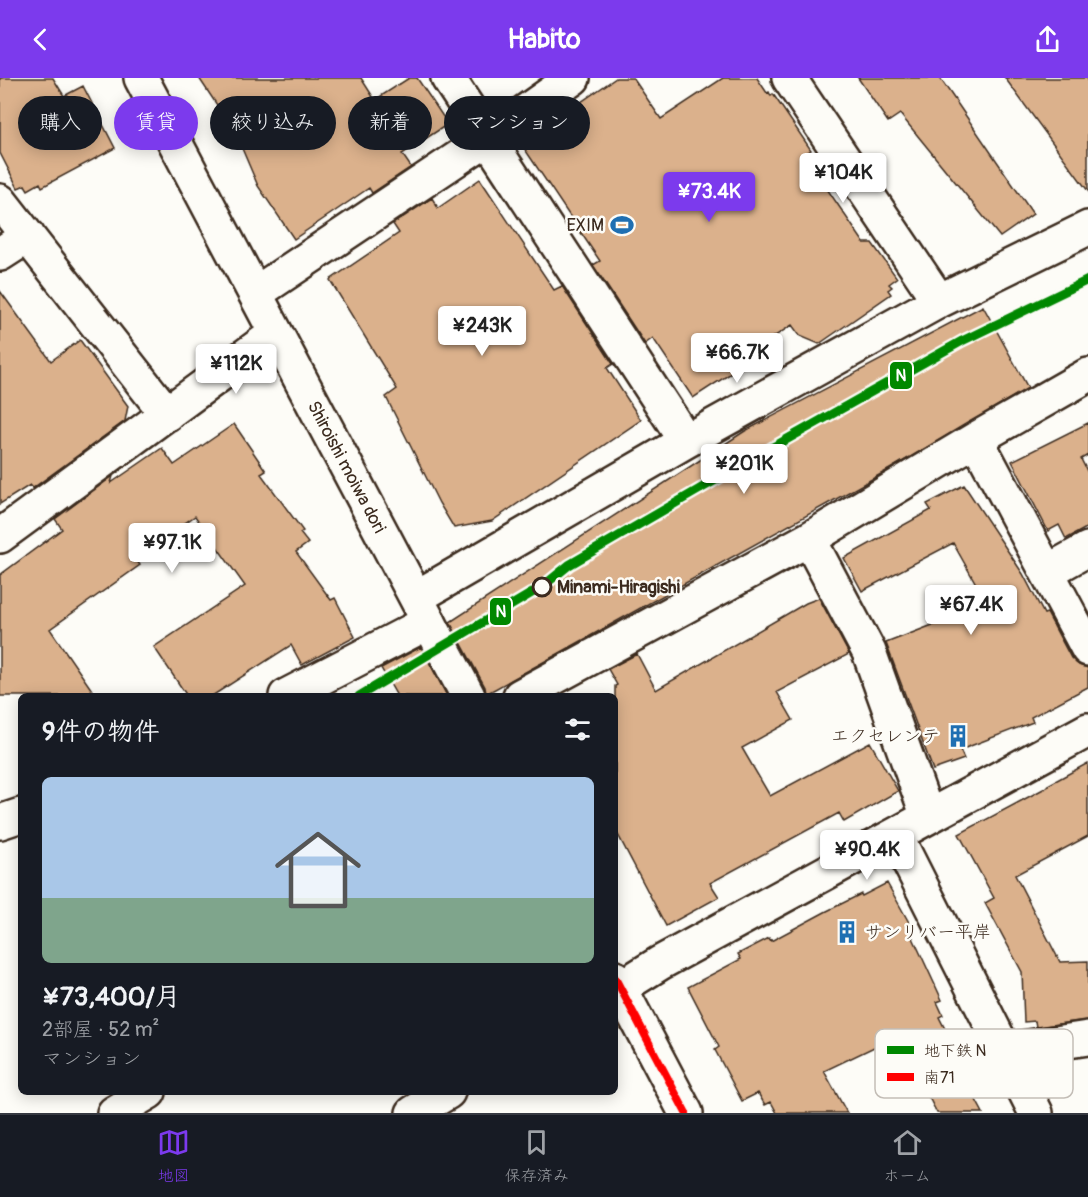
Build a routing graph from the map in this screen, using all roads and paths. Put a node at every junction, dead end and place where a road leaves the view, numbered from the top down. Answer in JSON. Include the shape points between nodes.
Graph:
{"nodes":[{"id":1,"x":141,"y":78,"type":"edge"},
{"id":2,"x":448,"y":78,"type":"edge"},
{"id":3,"x":573,"y":78,"type":"edge"},
{"id":4,"x":789,"y":78,"type":"edge"},
{"id":5,"x":460,"y":96,"type":"edge"},
{"id":6,"x":548,"y":96,"type":"edge"},
{"id":7,"x":470,"y":150,"type":"edge"},
{"id":8,"x":496,"y":150,"type":"edge"},
{"id":9,"x":0,"y":201,"type":"edge"},
{"id":10,"x":1088,"y":228,"type":"edge"},
{"id":11,"x":27,"y":236,"type":"junction"},
{"id":12,"x":0,"y":254,"type":"edge"},
{"id":13,"x":256,"y":293,"type":"junction"},
{"id":14,"x":939,"y":301,"type":"junction"},
{"id":15,"x":275,"y":334,"type":"junction"},
{"id":16,"x":1088,"y":375,"type":"edge"},
{"id":17,"x":167,"y":414,"type":"junction"},
{"id":18,"x":976,"y":439,"type":"junction"},
{"id":19,"x":686,"y":441,"type":"junction"},
{"id":20,"x":0,"y":536,"type":"edge"},
{"id":21,"x":809,"y":539,"type":"junction"},
{"id":22,"x":1088,"y":549,"type":"edge"},
{"id":23,"x":1047,"y":572,"type":"junction"},
{"id":24,"x":423,"y":610,"type":"junction"},
{"id":25,"x":1088,"y":649,"type":"edge"},
{"id":26,"x":291,"y":693,"type":"edge"},
{"id":27,"x":466,"y":693,"type":"edge"},
{"id":28,"x":526,"y":693,"type":"edge"},
{"id":29,"x":1088,"y":730,"type":"edge"},
{"id":30,"x":18,"y":816,"type":"edge"},
{"id":31,"x":928,"y":817,"type":"junction"},
{"id":32,"x":0,"y":822,"type":"edge"},
{"id":33,"x":896,"y":836,"type":"junction"},
{"id":34,"x":618,"y":985,"type":"edge"},
{"id":35,"x":618,"y":988,"type":"edge"},
{"id":36,"x":992,"y":1029,"type":"edge"},
{"id":37,"x":1088,"y":1038,"type":"edge"},
{"id":38,"x":1073,"y":1040,"type":"edge"},
{"id":39,"x":144,"y":1095,"type":"edge"},
{"id":40,"x":443,"y":1095,"type":"edge"},
{"id":41,"x":1028,"y":1098,"type":"edge"},
{"id":42,"x":114,"y":1113,"type":"edge"},
{"id":43,"x":413,"y":1113,"type":"edge"},
{"id":44,"x":686,"y":1113,"type":"edge"},
{"id":45,"x":1036,"y":1113,"type":"edge"}],
"edges":[{"from":1,"to":13,"type":"street","name":"Shiroishi moiwa dori"},
{"from":2,"to":5,"type":"street"},
{"from":3,"to":6,"type":"street"},
{"from":4,"to":14,"type":"street"},
{"from":7,"to":13,"type":"street"},
{"from":8,"to":19,"type":"street"},
{"from":9,"to":11,"type":"street"},
{"from":10,"to":14,"type":"street"},
{"from":11,"to":12,"type":"street"},
{"from":11,"to":17,"type":"street"},
{"from":13,"to":15,"type":"street","name":"Shiroishi moiwa dori"},
{"from":14,"to":19,"type":"street"},
{"from":15,"to":17,"type":"street"},
{"from":15,"to":24,"type":"street","name":"Shiroishi moiwa dori"},
{"from":16,"to":18,"type":"street"},
{"from":17,"to":20,"type":"street"},
{"from":18,"to":21,"type":"street"},
{"from":18,"to":23,"type":"street"},
{"from":19,"to":24,"type":"street"},
{"from":21,"to":28,"type":"street"},
{"from":21,"to":31,"type":"street","via":[[869,652]]},
{"from":22,"to":23,"type":"street"},
{"from":23,"to":25,"type":"street"},
{"from":24,"to":26,"type":"street"},
{"from":24,"to":27,"type":"street","name":"Shiroishi moiwa dori"},
{"from":29,"to":31,"type":"street"},
{"from":30,"to":32,"type":"street"},
{"from":31,"to":33,"type":"street"},
{"from":33,"to":34,"type":"street"},
{"from":33,"to":36,"type":"street"},
{"from":35,"to":44,"type":"street"},
{"from":37,"to":38,"type":"street"},
{"from":39,"to":42,"type":"street"},
{"from":40,"to":43,"type":"street"},
{"from":41,"to":45,"type":"street"}]}
